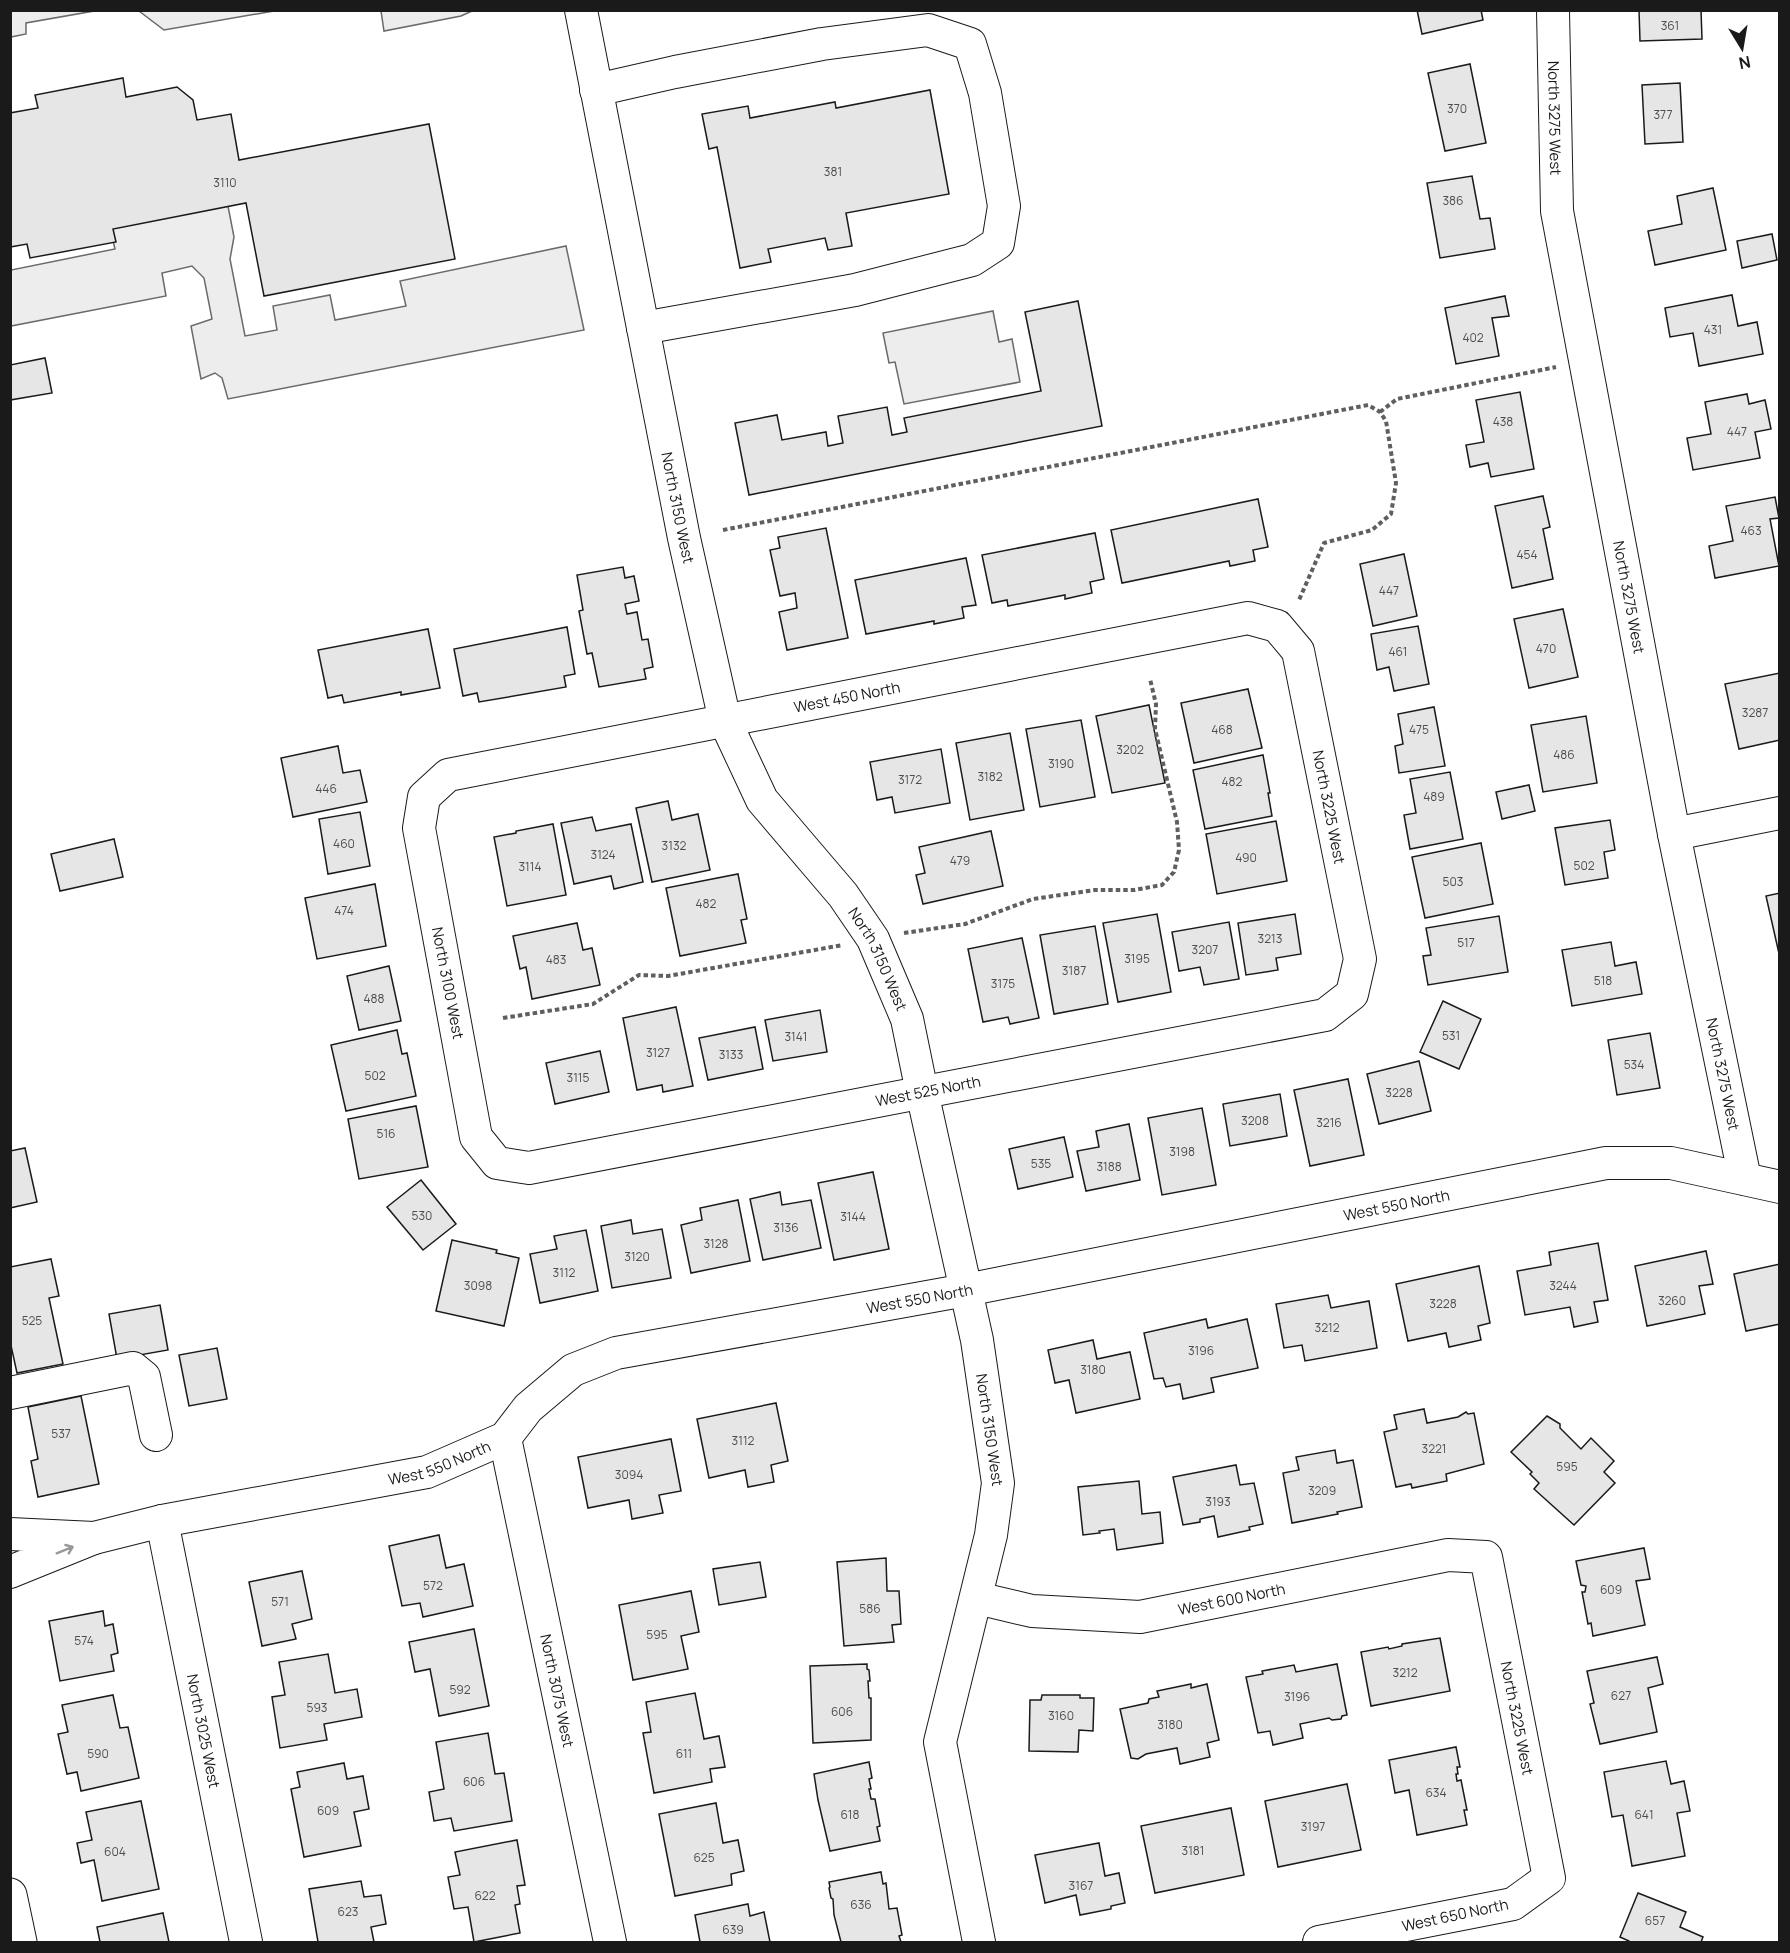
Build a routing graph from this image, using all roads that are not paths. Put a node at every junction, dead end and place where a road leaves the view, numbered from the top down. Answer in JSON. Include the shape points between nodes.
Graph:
{"nodes":[{"id":1,"x":580,"y":10,"type":"edge"},
{"id":2,"x":1553,"y":10,"type":"edge"},
{"id":3,"x":596,"y":90,"type":"junction"},
{"id":4,"x":643,"y":328,"type":"junction"},
{"id":5,"x":1277,"y":626,"type":"joint"},
{"id":6,"x":726,"y":721,"type":"junction"},
{"id":7,"x":424,"y":797,"type":"joint"},
{"id":8,"x":1779,"y":813,"type":"edge"},
{"id":9,"x":1674,"y":834,"type":"junction"},
{"id":10,"x":1352,"y":994,"type":"joint"},
{"id":11,"x":922,"y":1092,"type":"junction"},
{"id":12,"x":497,"y":1162,"type":"joint"},
{"id":13,"x":1745,"y":1179,"type":"junction"},
{"id":14,"x":1779,"y":1186,"type":"edge"},
{"id":15,"x":966,"y":1290,"type":"junction"},
{"id":16,"x":10,"y":1393,"type":"edge"},
{"id":17,"x":156,"y":1436,"type":"dead end"},
{"id":18,"x":505,"y":1438,"type":"junction"},
{"id":19,"x":162,"y":1521,"type":"junction"},
{"id":20,"x":10,"y":1534,"type":"edge"},
{"id":21,"x":94,"y":1538,"type":"junction"},
{"id":22,"x":1486,"y":1557,"type":"joint"},
{"id":23,"x":10,"y":1572,"type":"edge"},
{"id":24,"x":976,"y":1598,"type":"junction"},
{"id":25,"x":1549,"y":1878,"type":"joint"},
{"id":26,"x":10,"y":1895,"type":"edge"},
{"id":27,"x":20,"y":1942,"type":"edge"},
{"id":28,"x":246,"y":1942,"type":"edge"},
{"id":29,"x":610,"y":1942,"type":"edge"},
{"id":30,"x":979,"y":1942,"type":"edge"},
{"id":31,"x":1319,"y":1942,"type":"edge"}],
"edges":[{"from":1,"to":3,"type":"street","name":"North 3150 West"},
{"from":2,"to":9,"type":"street","name":"North 3275 West","via":[[1557,211]]},
{"from":3,"to":4,"type":"street","name":"North 3150 West"},
{"from":3,"to":4,"type":"street","via":[[822,44],[928,30],[970,44],[985,93],[1004,206],[998,243],[972,260],[855,290]]},
{"from":4,"to":6,"type":"street","name":"North 3150 West","via":[[684,538]]},
{"from":5,"to":6,"type":"street","name":"West 450 North","via":[[1248,618]]},
{"from":5,"to":10,"type":"street","name":"North 3225 West","via":[[1298,651],[1360,959]]},
{"from":6,"to":7,"type":"street","name":"West 450 North","via":[[448,775]]},
{"from":6,"to":11,"type":"street","name":"North 3150 West","via":[[762,800],[843,895],[873,939],[908,1019]]},
{"from":7,"to":12,"type":"street","name":"North 3100 West","via":[[419,828],[476,1137]]},
{"from":8,"to":9,"type":"street"},
{"from":9,"to":13,"type":"street","name":"North 3275 West"},
{"from":10,"to":11,"type":"street","name":"West 525 North","via":[[1325,1015]]},
{"from":11,"to":12,"type":"street","name":"West 525 North","via":[[528,1168]]},
{"from":11,"to":15,"type":"street","name":"North 3150 West"},
{"from":13,"to":14,"type":"street","name":"West 550 North"},
{"from":13,"to":15,"type":"street","name":"West 550 North","via":[[1671,1163],[1606,1162]]},
{"from":15,"to":18,"type":"street","name":"West 550 North","via":[[616,1353],[573,1370],[528,1408]]},
{"from":15,"to":24,"type":"street","name":"North 3150 West","via":[[998,1483],[992,1535]]},
{"from":16,"to":17,"type":"street","via":[[133,1368],[144,1377]]},
{"from":18,"to":19,"type":"street","name":"West 550 North","via":[[427,1472]]},
{"from":18,"to":29,"type":"street","name":"North 3075 West"},
{"from":19,"to":21,"type":"street","name":"West 550 North"},
{"from":19,"to":28,"type":"street","name":"North 3025 West"},
{"from":20,"to":21,"type":"street","name":"West 550 North"},
{"from":23,"to":21,"type":"street","name":"West 550 North","one_way":true},
{"from":22,"to":24,"type":"street","name":"West 600 North","via":[[1448,1555],[1140,1617],[1032,1611]]},
{"from":22,"to":25,"type":"street","name":"North 3225 West"},
{"from":24,"to":30,"type":"street","name":"North 3150 West","via":[[940,1742]]},
{"from":25,"to":31,"type":"street","name":"West 650 North","via":[[1513,1904]]},
{"from":26,"to":27,"type":"main road"}]}
